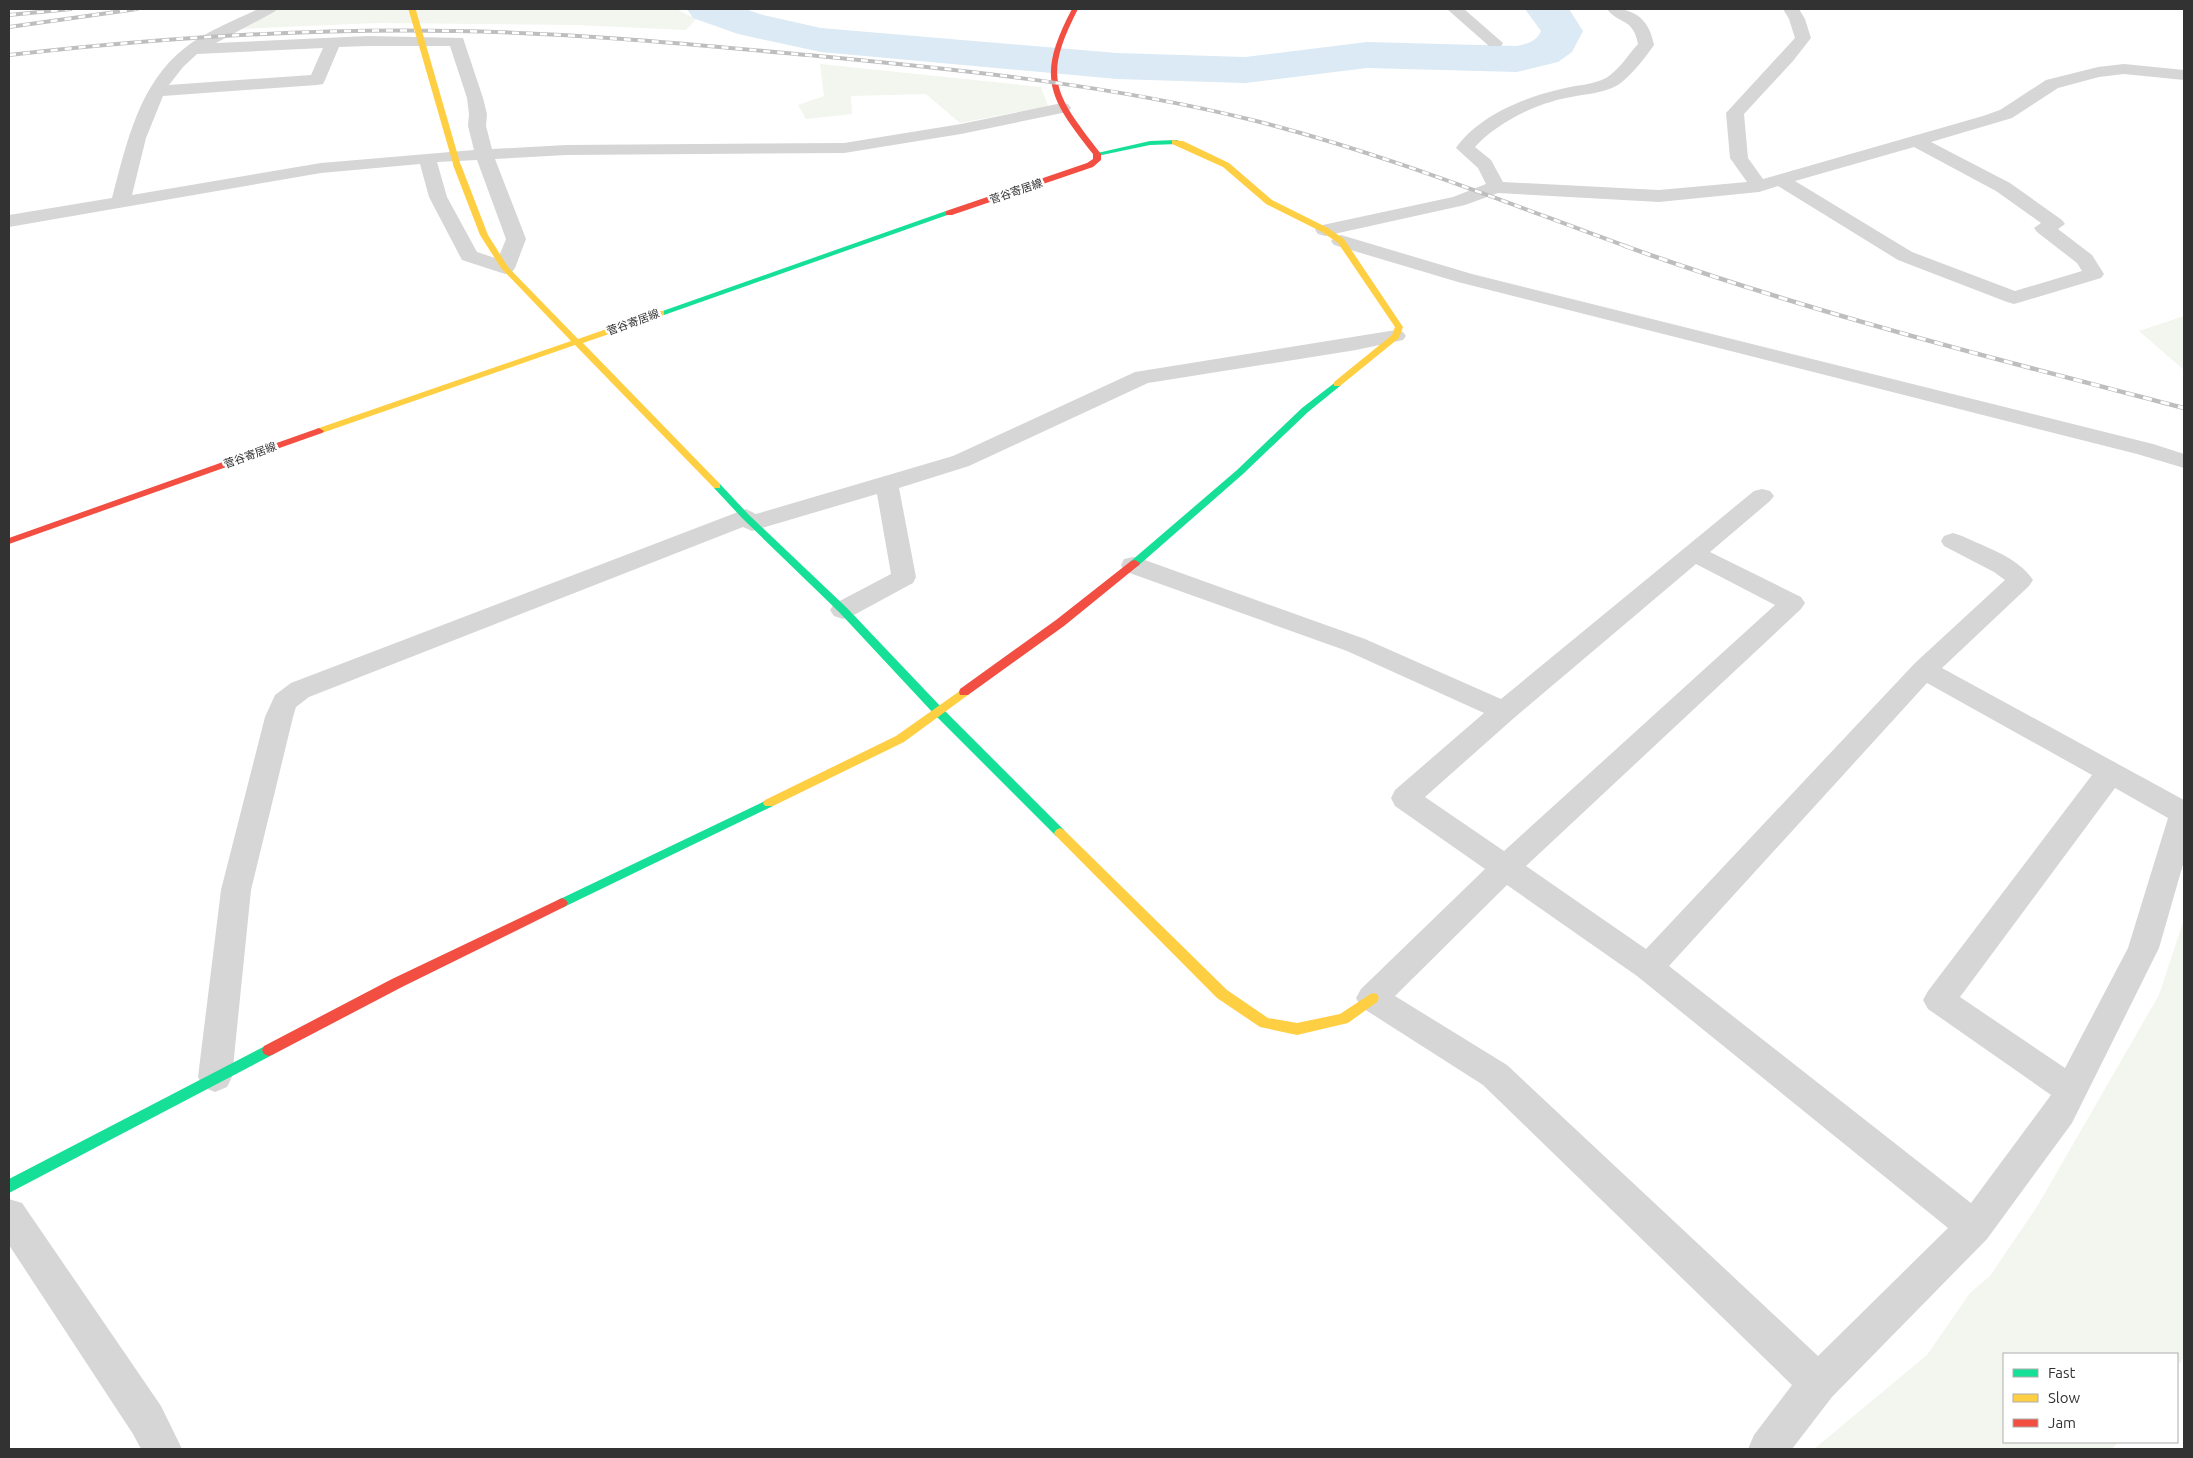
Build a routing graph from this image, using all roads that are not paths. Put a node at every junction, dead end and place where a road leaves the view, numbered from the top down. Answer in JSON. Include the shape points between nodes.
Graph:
{"nodes":[{"id":1,"x":269,"y":9,"type":"edge"},
{"id":2,"x":412,"y":9,"type":"edge"},
{"id":3,"x":1075,"y":9,"type":"edge"},
{"id":4,"x":1455,"y":9,"type":"edge"},
{"id":5,"x":1615,"y":9,"type":"edge"},
{"id":6,"x":1791,"y":9,"type":"edge"},
{"id":7,"x":333,"y":43,"type":"junction"},
{"id":8,"x":1495,"y":43,"type":"dead end"},
{"id":9,"x":193,"y":49,"type":"junction"},
{"id":10,"x":2184,"y":75,"type":"edge"},
{"id":11,"x":156,"y":91,"type":"junction"},
{"id":12,"x":1062,"y":108,"type":"junction"},
{"id":13,"x":1918,"y":142,"type":"junction"},
{"id":14,"x":484,"y":154,"type":"junction"},
{"id":15,"x":1097,"y":154,"type":"junction"},
{"id":16,"x":428,"y":158,"type":"junction"},
{"id":17,"x":1780,"y":180,"type":"junction"},
{"id":18,"x":1759,"y":186,"type":"junction"},
{"id":19,"x":1496,"y":187,"type":"junction"},
{"id":20,"x":121,"y":201,"type":"junction"},
{"id":21,"x":9,"y":220,"type":"edge"},
{"id":22,"x":1333,"y":235,"type":"junction"},
{"id":23,"x":505,"y":268,"type":"junction"},
{"id":24,"x":1396,"y":336,"type":"junction"},
{"id":25,"x":577,"y":342,"type":"junction"},
{"id":26,"x":2184,"y":461,"type":"edge"},
{"id":27,"x":887,"y":484,"type":"junction"},
{"id":28,"x":1762,"y":496,"type":"dead end"},
{"id":29,"x":749,"y":520,"type":"junction"},
{"id":30,"x":9,"y":541,"type":"edge"},
{"id":31,"x":1953,"y":541,"type":"dead end"},
{"id":32,"x":1693,"y":552,"type":"junction"},
{"id":33,"x":1133,"y":565,"type":"junction"},
{"id":34,"x":843,"y":610,"type":"junction"},
{"id":35,"x":1924,"y":670,"type":"junction"},
{"id":36,"x":1504,"y":711,"type":"junction"},
{"id":37,"x":939,"y":712,"type":"junction"},
{"id":38,"x":2110,"y":773,"type":"junction"},
{"id":39,"x":2184,"y":813,"type":"edge"},
{"id":40,"x":1505,"y":868,"type":"junction"},
{"id":41,"x":1648,"y":967,"type":"junction"},
{"id":42,"x":1372,"y":998,"type":"junction"},
{"id":43,"x":215,"y":1077,"type":"junction"},
{"id":44,"x":2071,"y":1090,"type":"junction"},
{"id":45,"x":9,"y":1186,"type":"edge"},
{"id":46,"x":9,"y":1215,"type":"edge"},
{"id":47,"x":1974,"y":1227,"type":"junction"},
{"id":48,"x":1818,"y":1383,"type":"junction"},
{"id":49,"x":162,"y":1449,"type":"edge"},
{"id":50,"x":1768,"y":1449,"type":"edge"}],
"edges":[{"from":1,"to":9,"type":"street"},
{"from":2,"to":23,"type":"street","bridge":true,"via":[[457,166],[484,235]]},
{"from":3,"to":12,"type":"street","via":[[1061,31],[1053,56],[1053,73]]},
{"from":4,"to":8,"type":"street"},
{"from":5,"to":19,"type":"street","via":[[1634,19],[1644,32],[1646,44],[1612,80],[1586,90],[1533,102],[1494,124],[1465,148],[1490,169]]},
{"from":6,"to":18,"type":"street","via":[[1803,38],[1792,54],[1746,98],[1735,113],[1739,158]]},
{"from":7,"to":9,"type":"street"},
{"from":7,"to":11,"type":"street","via":[[317,80]]},
{"from":7,"to":14,"type":"street","via":[[457,41],[475,98]]},
{"from":9,"to":11,"type":"street"},
{"from":10,"to":13,"type":"street","via":[[2124,69],[2090,74],[2052,84],[2006,114]]},
{"from":11,"to":20,"type":"street","via":[[138,133]]},
{"from":12,"to":14,"type":"street","via":[[844,148],[566,150]]},
{"from":12,"to":15,"type":"street"},
{"from":13,"to":17,"type":"street"},
{"from":13,"to":17,"type":"street","via":[[2002,187],[2055,224],[2044,228],[2085,259],[2094,274],[2014,298],[1905,256]]},
{"from":14,"to":16,"type":"street"},
{"from":14,"to":23,"type":"street","via":[[516,239]]},
{"from":15,"to":22,"type":"street","via":[[1158,142],[1180,143],[1226,165],[1269,202]]},
{"from":15,"to":25,"type":"street","name":"菅谷寄居線","via":[[1097,160],[1090,165],[1060,176]]},
{"from":16,"to":20,"type":"street","via":[[321,168]]},
{"from":16,"to":23,"type":"street","via":[[438,197],[469,256]]},
{"from":17,"to":18,"type":"street"},
{"from":18,"to":19,"type":"street","via":[[1659,196]]},
{"from":19,"to":22,"type":"street","via":[[1458,201]]},
{"from":20,"to":21,"type":"street"},
{"from":22,"to":24,"type":"street","via":[[1399,327]]},
{"from":22,"to":26,"type":"street","via":[[1465,278]]},
{"from":23,"to":25,"type":"street"},
{"from":24,"to":27,"type":"street","via":[[1143,376],[961,461]]},
{"from":24,"to":33,"type":"street","via":[[1305,410],[1240,472]]},
{"from":25,"to":29,"type":"street"},
{"from":25,"to":30,"type":"street","name":"菅谷寄居線"},
{"from":27,"to":29,"type":"street"},
{"from":27,"to":34,"type":"street","via":[[904,578]]},
{"from":28,"to":32,"type":"street"},
{"from":29,"to":34,"type":"street"},
{"from":29,"to":43,"type":"street","via":[[326,679],[300,690],[285,702],[278,717],[236,890]]},
{"from":31,"to":35,"type":"street","via":[[2003,566],[2020,580]]},
{"from":32,"to":36,"type":"street"},
{"from":32,"to":40,"type":"street","via":[[1792,603]]},
{"from":33,"to":36,"type":"street","via":[[1356,645]]},
{"from":33,"to":37,"type":"street"},
{"from":34,"to":37,"type":"street"},
{"from":35,"to":38,"type":"street"},
{"from":35,"to":41,"type":"street"},
{"from":36,"to":40,"type":"street","via":[[1405,798]]},
{"from":37,"to":42,"type":"street","via":[[1210,983],[1244,1010],[1266,1023],[1297,1029],[1343,1018]]},
{"from":37,"to":43,"type":"street","via":[[900,739],[397,983]]},
{"from":38,"to":39,"type":"street"},
{"from":38,"to":44,"type":"street","via":[[1939,1000]]},
{"from":39,"to":44,"type":"street","via":[[2143,948]]},
{"from":40,"to":41,"type":"street"},
{"from":40,"to":42,"type":"street"},
{"from":41,"to":47,"type":"street"},
{"from":42,"to":48,"type":"street","via":[[1495,1075]]},
{"from":43,"to":45,"type":"street"},
{"from":44,"to":47,"type":"street","via":[[2060,1112]]},
{"from":46,"to":49,"type":"street","via":[[147,1420]]},
{"from":47,"to":48,"type":"street"},
{"from":48,"to":50,"type":"street"}]}
